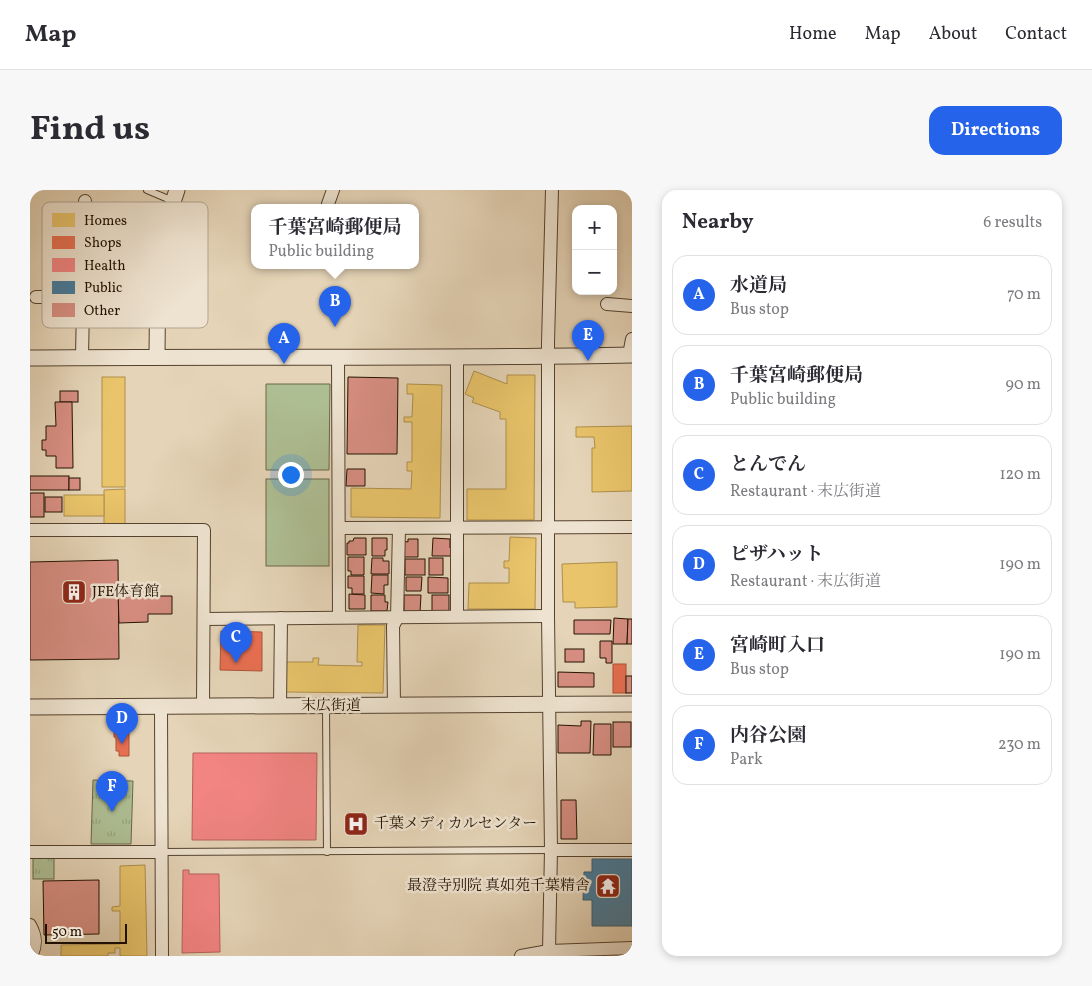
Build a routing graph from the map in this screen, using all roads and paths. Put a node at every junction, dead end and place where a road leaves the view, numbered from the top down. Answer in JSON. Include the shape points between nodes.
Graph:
{"nodes":[{"id":1,"x":147,"y":190,"type":"edge"},
{"id":2,"x":333,"y":190,"type":"edge"},
{"id":3,"x":552,"y":190,"type":"edge"},
{"id":4,"x":175,"y":196,"type":"edge"},
{"id":5,"x":328,"y":204,"type":"dead end"},
{"id":6,"x":36,"y":297,"type":"dead end"},
{"id":7,"x":42,"y":297,"type":"edge"},
{"id":8,"x":607,"y":304,"type":"dead end"},
{"id":9,"x":632,"y":306,"type":"edge"},
{"id":10,"x":82,"y":328,"type":"edge"},
{"id":11,"x":157,"y":328,"type":"edge"},
{"id":12,"x":632,"y":339,"type":"edge"},
{"id":13,"x":631,"y":355,"type":"edge"},
{"id":14,"x":338,"y":356,"type":"junction"},
{"id":15,"x":548,"y":356,"type":"junction"},
{"id":16,"x":82,"y":357,"type":"junction"},
{"id":17,"x":157,"y":357,"type":"junction"},
{"id":18,"x":456,"y":357,"type":"junction"},
{"id":19,"x":30,"y":358,"type":"edge"},
{"id":20,"x":548,"y":527,"type":"junction"},
{"id":21,"x":632,"y":527,"type":"edge"},
{"id":22,"x":339,"y":528,"type":"junction"},
{"id":23,"x":399,"y":528,"type":"junction"},
{"id":24,"x":457,"y":528,"type":"junction"},
{"id":25,"x":30,"y":530,"type":"edge"},
{"id":26,"x":458,"y":616,"type":"junction"},
{"id":27,"x":548,"y":616,"type":"junction"},
{"id":28,"x":338,"y":617,"type":"junction"},
{"id":29,"x":281,"y":618,"type":"junction"},
{"id":30,"x":397,"y":618,"type":"junction"},
{"id":31,"x":204,"y":619,"type":"junction"},
{"id":32,"x":632,"y":704,"type":"edge"},
{"id":33,"x":549,"y":705,"type":"junction"},
{"id":34,"x":203,"y":706,"type":"junction"},
{"id":35,"x":280,"y":706,"type":"junction"},
{"id":36,"x":326,"y":706,"type":"junction"},
{"id":37,"x":394,"y":706,"type":"junction"},
{"id":38,"x":30,"y":707,"type":"edge"},
{"id":39,"x":161,"y":707,"type":"junction"},
{"id":40,"x":551,"y":850,"type":"junction"},
{"id":41,"x":632,"y":850,"type":"edge"},
{"id":42,"x":30,"y":852,"type":"edge"},
{"id":43,"x":160,"y":852,"type":"junction"},
{"id":44,"x":327,"y":852,"type":"junction"},
{"id":45,"x":30,"y":925,"type":"edge"},
{"id":46,"x":632,"y":948,"type":"edge"},
{"id":47,"x":549,"y":951,"type":"junction"},
{"id":48,"x":32,"y":956,"type":"edge"},
{"id":49,"x":162,"y":956,"type":"edge"},
{"id":50,"x":521,"y":956,"type":"edge"}],
"edges":[{"from":1,"to":4,"type":"lane"},
{"from":2,"to":5,"type":"street"},
{"from":3,"to":15,"type":"street"},
{"from":6,"to":7,"type":"street"},
{"from":8,"to":9,"type":"street"},
{"from":10,"to":16,"type":"street"},
{"from":11,"to":17,"type":"street"},
{"from":12,"to":13,"type":"street"},
{"from":13,"to":15,"type":"street"},
{"from":14,"to":17,"type":"street"},
{"from":14,"to":18,"type":"street"},
{"from":14,"to":22,"type":"street"},
{"from":15,"to":18,"type":"street"},
{"from":15,"to":20,"type":"street"},
{"from":16,"to":17,"type":"street"},
{"from":16,"to":19,"type":"street"},
{"from":18,"to":24,"type":"street"},
{"from":20,"to":21,"type":"street"},
{"from":20,"to":24,"type":"street"},
{"from":20,"to":27,"type":"street"},
{"from":22,"to":23,"type":"street"},
{"from":22,"to":28,"type":"street"},
{"from":23,"to":24,"type":"street"},
{"from":23,"to":30,"type":"street"},
{"from":24,"to":26,"type":"street"},
{"from":25,"to":31,"type":"street","via":[[204,530]]},
{"from":26,"to":27,"type":"street"},
{"from":26,"to":30,"type":"street"},
{"from":27,"to":33,"type":"street"},
{"from":28,"to":29,"type":"street"},
{"from":28,"to":30,"type":"street"},
{"from":29,"to":31,"type":"street"},
{"from":29,"to":35,"type":"street"},
{"from":30,"to":37,"type":"street","via":[[393,626]]},
{"from":31,"to":34,"type":"street"},
{"from":32,"to":33,"type":"street","name":"末広街道"},
{"from":33,"to":37,"type":"street","name":"末広街道"},
{"from":33,"to":40,"type":"street"},
{"from":34,"to":35,"type":"street","name":"末広街道"},
{"from":34,"to":39,"type":"street","name":"末広街道"},
{"from":35,"to":36,"type":"street","name":"末広街道"},
{"from":36,"to":37,"type":"street","name":"末広街道"},
{"from":36,"to":44,"type":"lane"},
{"from":38,"to":39,"type":"street","name":"末広街道"},
{"from":39,"to":43,"type":"street"},
{"from":40,"to":41,"type":"street"},
{"from":40,"to":44,"type":"lane"},
{"from":40,"to":47,"type":"street"},
{"from":42,"to":43,"type":"street"},
{"from":43,"to":44,"type":"lane"},
{"from":43,"to":49,"type":"street"},
{"from":45,"to":48,"type":"street","via":[[36,940]]},
{"from":46,"to":47,"type":"street"},
{"from":47,"to":50,"type":"street"}]}
